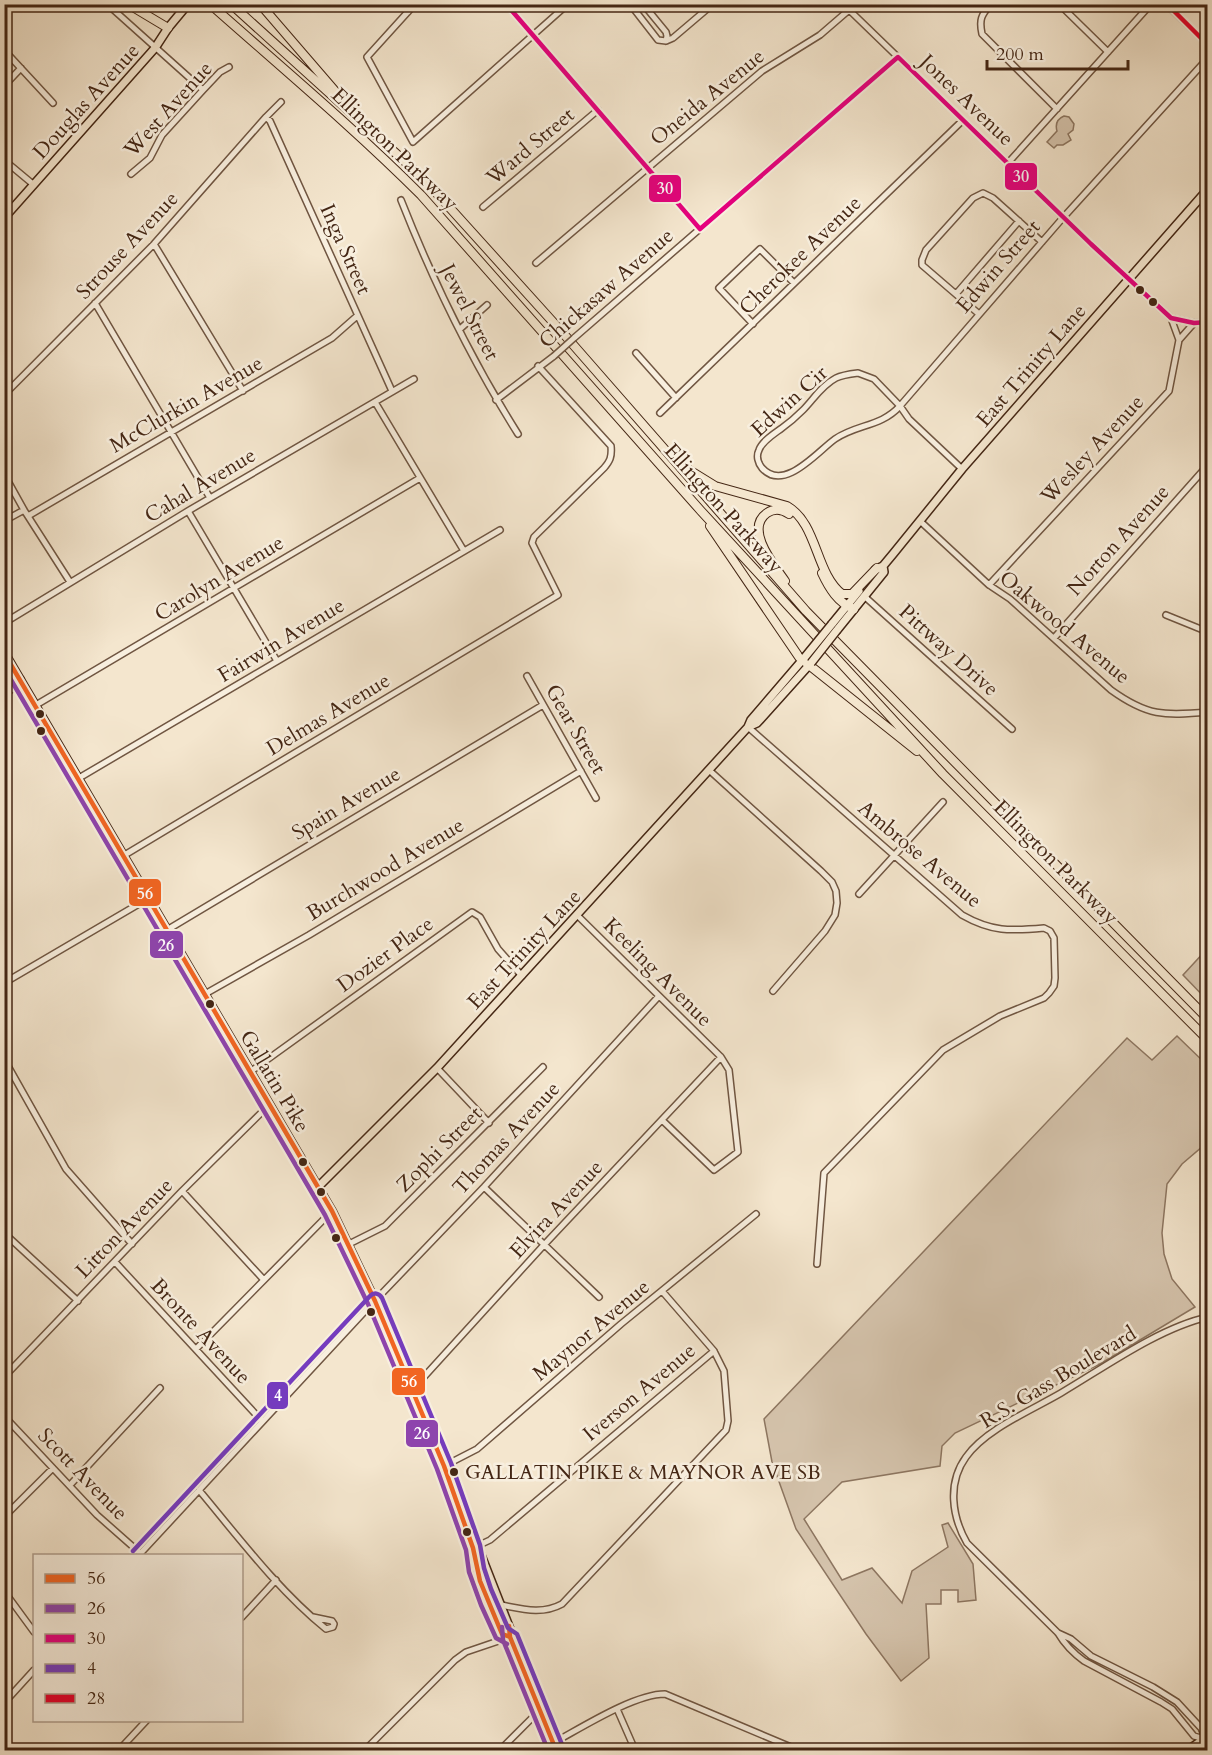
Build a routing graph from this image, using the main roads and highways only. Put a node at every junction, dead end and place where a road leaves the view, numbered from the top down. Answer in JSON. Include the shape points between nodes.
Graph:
{"nodes":[{"id":1,"x":128,"y":4,"type":"edge"},
{"id":2,"x":137,"y":4,"type":"edge"},
{"id":3,"x":188,"y":4,"type":"edge"},
{"id":4,"x":231,"y":4,"type":"edge"},
{"id":5,"x":260,"y":4,"type":"edge"},
{"id":6,"x":210,"y":5,"type":"edge"},
{"id":7,"x":170,"y":26,"type":"junction"},
{"id":8,"x":342,"y":101,"type":"junction"},
{"id":9,"x":1208,"y":189,"type":"edge"},
{"id":10,"x":4,"y":218,"type":"edge"},
{"id":11,"x":671,"y":458,"type":"junction"},
{"id":12,"x":701,"y":511,"type":"junction"},
{"id":13,"x":880,"y":567,"type":"junction"},
{"id":14,"x":842,"y":594,"type":"junction"},
{"id":15,"x":850,"y":605,"type":"junction"},
{"id":16,"x":806,"y":611,"type":"junction"},
{"id":17,"x":4,"y":652,"type":"edge"},
{"id":18,"x":807,"y":661,"type":"junction"},
{"id":19,"x":943,"y":774,"type":"junction"},
{"id":20,"x":1208,"y":1019,"type":"edge"},
{"id":21,"x":1208,"y":1041,"type":"edge"},
{"id":22,"x":318,"y":1186,"type":"junction"},
{"id":23,"x":473,"y":1548,"type":"junction"},
{"id":24,"x":510,"y":1637,"type":"junction"},
{"id":25,"x":1206,"y":1739,"type":"edge"},
{"id":26,"x":556,"y":1750,"type":"edge"},
{"id":27,"x":1188,"y":1750,"type":"edge"}],
"edges":[{"from":1,"to":7,"type":"highway"},
{"from":2,"to":7,"type":"highway"},
{"from":3,"to":7,"type":"main road","name":"Douglas Avenue"},
{"from":4,"to":8,"type":"highway","name":"Ellington Parkway"},
{"from":5,"to":8,"type":"highway"},
{"from":6,"to":12,"type":"highway","name":"Ellington Parkway","via":[[314,95],[420,195]]},
{"from":7,"to":10,"type":"main road","name":"Douglas Avenue","via":[[155,48]]},
{"from":8,"to":11,"type":"highway","name":"Ellington Parkway","via":[[449,206]]},
{"from":9,"to":13,"type":"main road","name":"East Trinity Lane"},
{"from":11,"to":14,"type":"highway","via":[[715,486],[795,511],[832,583]]},
{"from":11,"to":16,"type":"highway","name":"Ellington Parkway"},
{"from":12,"to":18,"type":"highway","via":[[787,640]]},
{"from":12,"to":19,"type":"highway","name":"Ellington Parkway"},
{"from":13,"to":14,"type":"highway","via":[[852,594]]},
{"from":13,"to":15,"type":"main road","name":"East Trinity Lane"},
{"from":13,"to":15,"type":"main road","name":"East Trinity Lane","via":[[884,572],[864,596]]},
{"from":14,"to":15,"type":"highway"},
{"from":15,"to":16,"type":"highway","via":[[828,586],[793,516],[783,510],[769,511],[762,517],[758,533],[763,547]]},
{"from":15,"to":18,"type":"main road","name":"East Trinity Lane","bridge":true},
{"from":16,"to":20,"type":"highway","name":"Ellington Parkway"},
{"from":17,"to":22,"type":"main road","name":"Gallatin Pike"},
{"from":18,"to":19,"type":"highway"},
{"from":18,"to":22,"type":"main road","name":"East Trinity Lane","via":[[756,723],[748,727],[437,1068]]},
{"from":19,"to":21,"type":"highway","name":"Ellington Parkway"},
{"from":22,"to":23,"type":"main road","name":"Gallatin Pike","via":[[375,1301],[444,1466]]},
{"from":23,"to":24,"type":"main road","name":"Gallatin Pike","via":[[481,1555]]},
{"from":23,"to":24,"type":"main road","name":"Gallatin Pike","via":[[502,1634]]},
{"from":24,"to":26,"type":"main road","name":"Gallatin Pike"},
{"from":25,"to":27,"type":"main road"}]}
